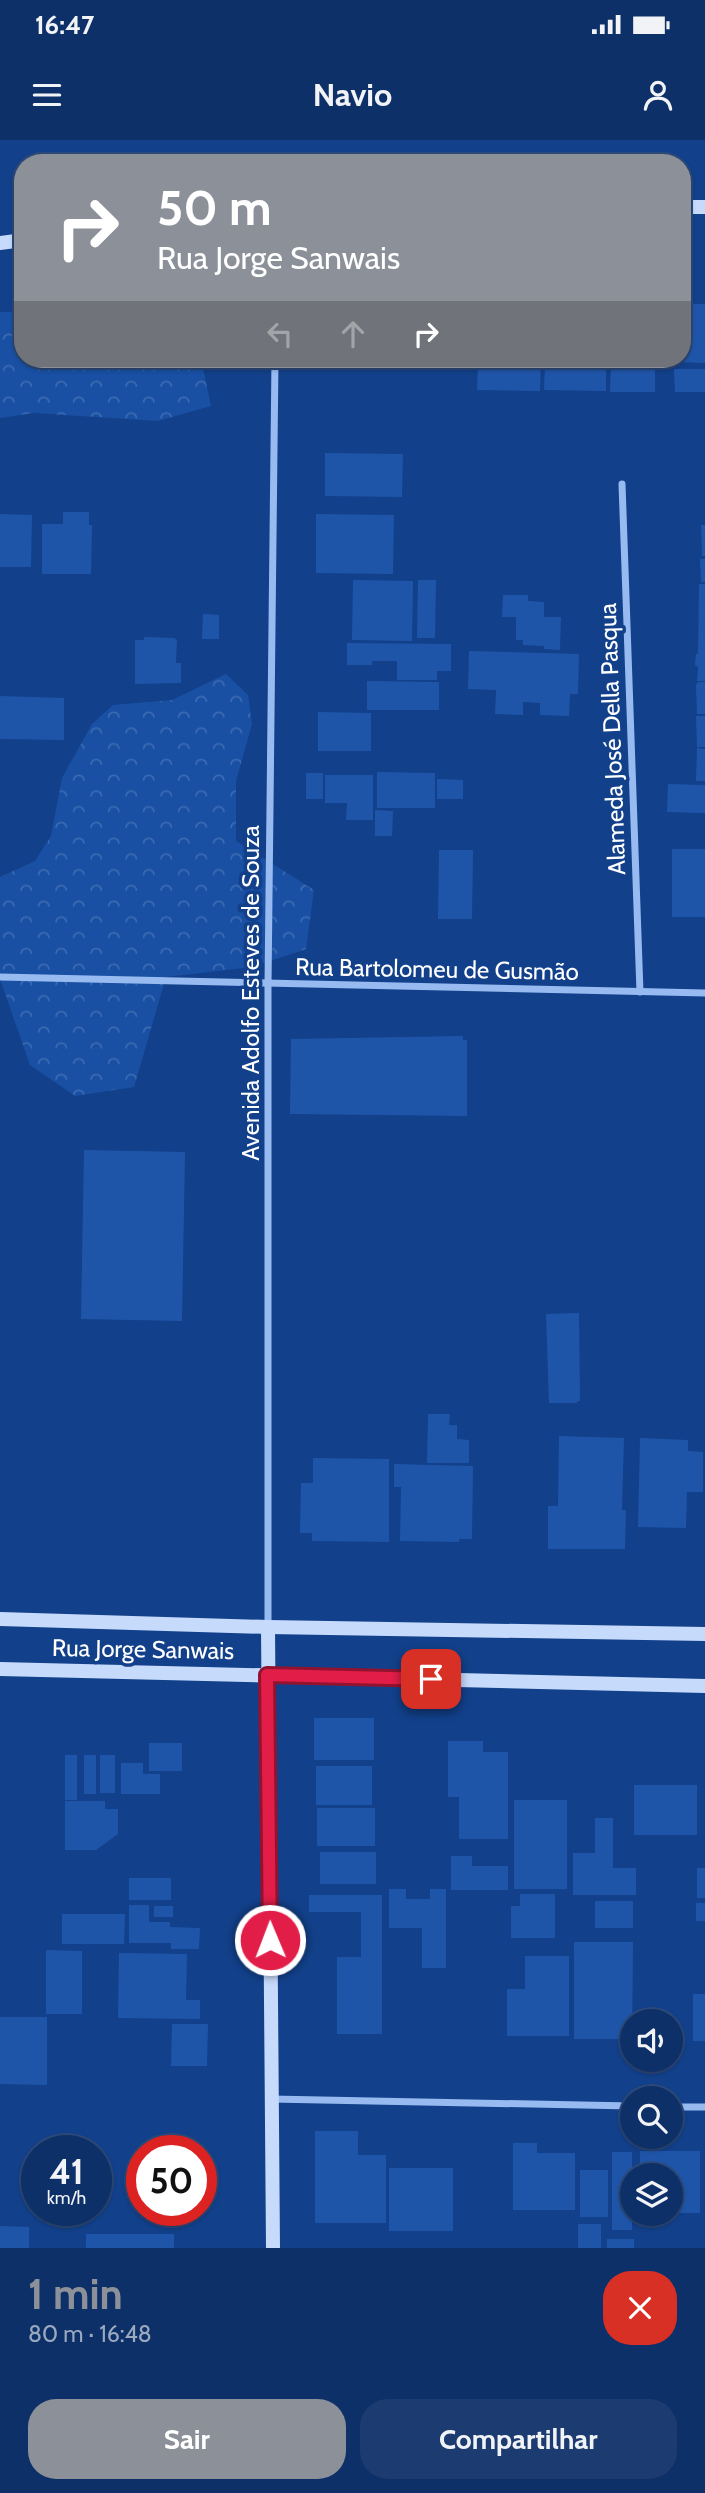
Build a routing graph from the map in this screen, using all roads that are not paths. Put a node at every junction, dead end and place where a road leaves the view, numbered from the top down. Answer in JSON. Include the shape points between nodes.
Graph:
{"nodes":[{"id":1,"x":275,"y":368,"type":"edge"},
{"id":2,"x":622,"y":484,"type":"dead end"},
{"id":3,"x":0,"y":977,"type":"edge"},
{"id":4,"x":268,"y":985,"type":"junction"},
{"id":5,"x":640,"y":992,"type":"junction"},
{"id":6,"x":705,"y":993,"type":"edge"},
{"id":7,"x":0,"y":1619,"type":"edge"},
{"id":8,"x":268,"y":1627,"type":"junction"},
{"id":9,"x":705,"y":1634,"type":"edge"},
{"id":10,"x":0,"y":1669,"type":"edge"},
{"id":11,"x":267,"y":1675,"type":"junction"},
{"id":12,"x":705,"y":1686,"type":"edge"},
{"id":13,"x":271,"y":2099,"type":"junction"},
{"id":14,"x":620,"y":2106,"type":"edge"},
{"id":15,"x":683,"y":2107,"type":"edge"},
{"id":16,"x":705,"y":2108,"type":"edge"},
{"id":17,"x":273,"y":2248,"type":"edge"}],
"edges":[{"from":1,"to":4,"type":"street","name":"Avenida Adolfo Esteves de Souza"},
{"from":2,"to":5,"type":"street","name":"Alameda José Della Pasqua"},
{"from":3,"to":4,"type":"street","name":"Rua Bartolomeu de Gusmão"},
{"from":4,"to":5,"type":"street","name":"Rua Bartolomeu de Gusmão"},
{"from":4,"to":8,"type":"street","name":"Avenida Adolfo Esteves de Souza"},
{"from":5,"to":6,"type":"street","name":"Rua Bartolomeu de Gusmão"},
{"from":7,"to":8,"type":"main road","name":"Rua Jorge Sanwais"},
{"from":8,"to":9,"type":"main road","name":"Rua Jorge Sanwais"},
{"from":8,"to":11,"type":"main road"},
{"from":10,"to":11,"type":"main road","name":"Rua Jorge Sanwais"},
{"from":11,"to":12,"type":"main road","name":"Rua Jorge Sanwais"},
{"from":11,"to":13,"type":"main road"},
{"from":13,"to":14,"type":"street"},
{"from":13,"to":17,"type":"main road"},
{"from":15,"to":16,"type":"street"}]}
